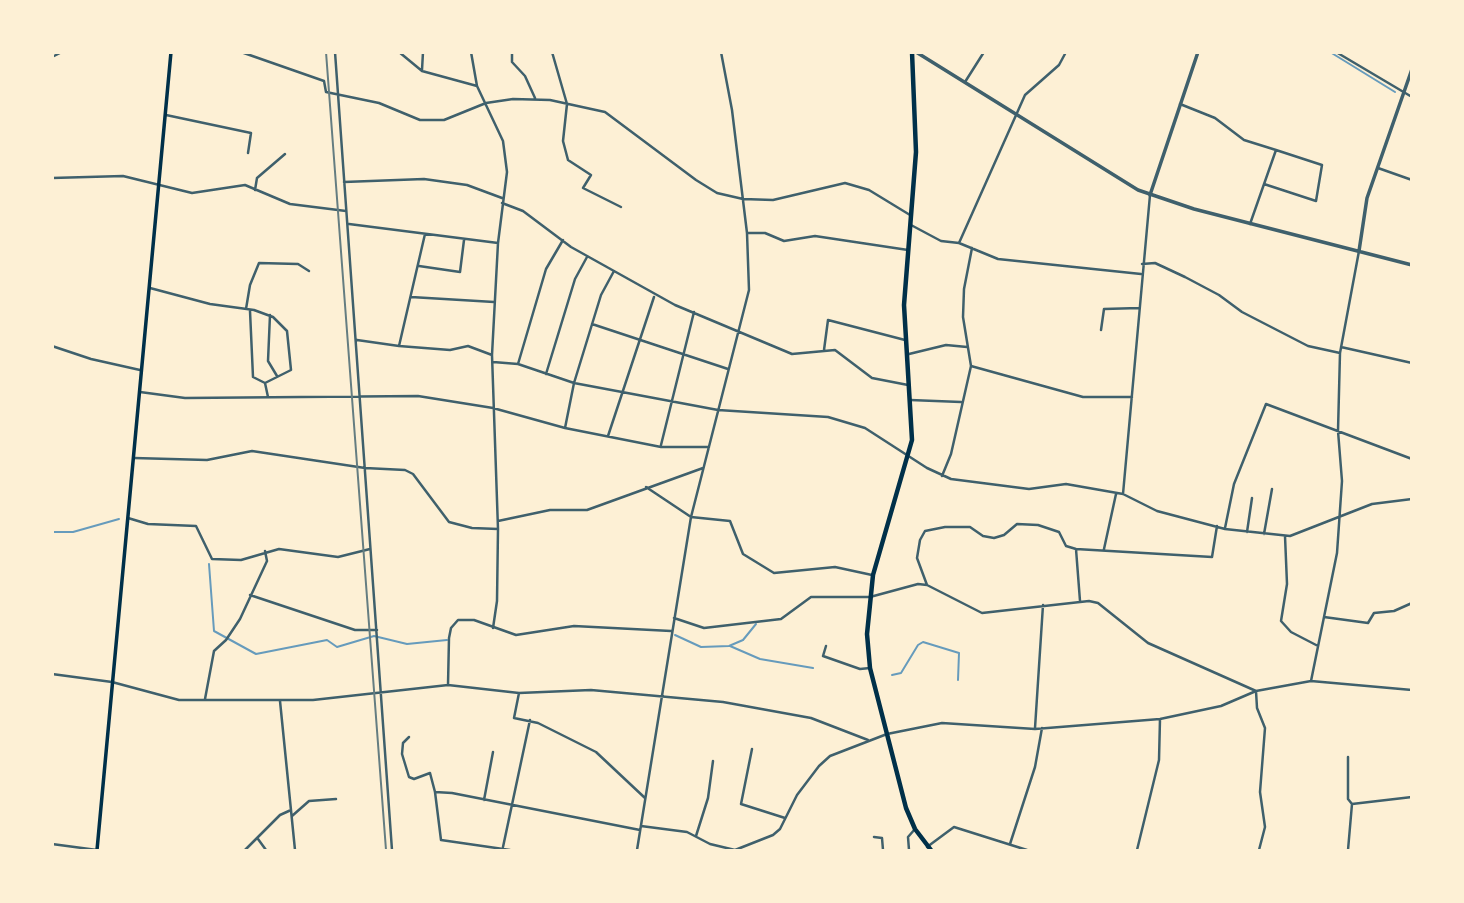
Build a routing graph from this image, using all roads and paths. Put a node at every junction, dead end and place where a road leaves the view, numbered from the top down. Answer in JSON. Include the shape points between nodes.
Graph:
{"nodes":[{"id":1,"x":62,"y":52,"type":"edge"},
{"id":2,"x":171,"y":52,"type":"edge"},
{"id":3,"x":241,"y":52,"type":"edge"},
{"id":4,"x":335,"y":52,"type":"edge"},
{"id":5,"x":399,"y":52,"type":"edge"},
{"id":6,"x":423,"y":52,"type":"edge"},
{"id":7,"x":471,"y":52,"type":"edge"},
{"id":8,"x":512,"y":52,"type":"edge"},
{"id":9,"x":552,"y":52,"type":"edge"},
{"id":10,"x":721,"y":52,"type":"edge"},
{"id":11,"x":914,"y":52,"type":"edge"},
{"id":12,"x":984,"y":52,"type":"edge"},
{"id":13,"x":1043,"y":52,"type":"edge"},
{"id":14,"x":1052,"y":52,"type":"edge"},
{"id":15,"x":1066,"y":52,"type":"edge"},
{"id":16,"x":1198,"y":52,"type":"edge"},
{"id":17,"x":1336,"y":52,"type":"edge"},
{"id":18,"x":52,"y":57,"type":"edge"},
{"id":19,"x":1412,"y":69,"type":"edge"},
{"id":20,"x":422,"y":71,"type":"junction"},
{"id":21,"x":964,"y":83,"type":"junction"},
{"id":22,"x":477,"y":86,"type":"junction"},
{"id":23,"x":338,"y":92,"type":"junction"},
{"id":24,"x":1405,"y":93,"type":"junction"},
{"id":25,"x":1412,"y":97,"type":"edge"},
{"id":26,"x":535,"y":99,"type":"junction"},
{"id":27,"x":486,"y":103,"type":"junction"},
{"id":28,"x":1180,"y":103,"type":"junction"},
{"id":29,"x":567,"y":104,"type":"junction"},
{"id":30,"x":166,"y":115,"type":"junction"},
{"id":31,"x":1015,"y":116,"type":"junction"},
{"id":32,"x":1276,"y":150,"type":"junction"},
{"id":33,"x":248,"y":153,"type":"dead end"},
{"id":34,"x":285,"y":154,"type":"dead end"},
{"id":35,"x":1378,"y":168,"type":"junction"},
{"id":36,"x":52,"y":178,"type":"edge"},
{"id":37,"x":1412,"y":180,"type":"edge"},
{"id":38,"x":344,"y":182,"type":"junction"},
{"id":39,"x":160,"y":183,"type":"junction"},
{"id":40,"x":1264,"y":184,"type":"junction"},
{"id":41,"x":255,"y":190,"type":"junction"},
{"id":42,"x":1150,"y":195,"type":"junction"},
{"id":43,"x":502,"y":198,"type":"junction"},
{"id":44,"x":743,"y":199,"type":"junction"},
{"id":45,"x":502,"y":203,"type":"junction"},
{"id":46,"x":621,"y":207,"type":"dead end"},
{"id":47,"x":346,"y":211,"type":"junction"},
{"id":48,"x":912,"y":216,"type":"junction"},
{"id":49,"x":347,"y":224,"type":"junction"},
{"id":50,"x":1250,"y":224,"type":"junction"},
{"id":51,"x":911,"y":225,"type":"junction"},
{"id":52,"x":747,"y":233,"type":"junction"},
{"id":53,"x":425,"y":234,"type":"junction"},
{"id":54,"x":464,"y":240,"type":"junction"},
{"id":55,"x":563,"y":240,"type":"junction"},
{"id":56,"x":498,"y":243,"type":"junction"},
{"id":57,"x":959,"y":243,"type":"junction"},
{"id":58,"x":972,"y":248,"type":"junction"},
{"id":59,"x":908,"y":250,"type":"junction"},
{"id":60,"x":1359,"y":251,"type":"junction"},
{"id":61,"x":587,"y":257,"type":"junction"},
{"id":62,"x":1142,"y":264,"type":"junction"},
{"id":63,"x":1412,"y":265,"type":"edge"},
{"id":64,"x":418,"y":266,"type":"junction"},
{"id":65,"x":309,"y":271,"type":"dead end"},
{"id":66,"x":614,"y":271,"type":"junction"},
{"id":67,"x":1141,"y":274,"type":"junction"},
{"id":68,"x":150,"y":288,"type":"junction"},
{"id":69,"x":654,"y":295,"type":"junction"},
{"id":70,"x":411,"y":297,"type":"junction"},
{"id":71,"x":494,"y":302,"type":"junction"},
{"id":72,"x":1139,"y":308,"type":"junction"},
{"id":73,"x":248,"y":309,"type":"junction"},
{"id":74,"x":694,"y":312,"type":"junction"},
{"id":75,"x":270,"y":315,"type":"junction"},
{"id":76,"x":592,"y":324,"type":"junction"},
{"id":77,"x":739,"y":330,"type":"junction"},
{"id":78,"x":1101,"y":330,"type":"dead end"},
{"id":79,"x":355,"y":340,"type":"junction"},
{"id":80,"x":639,"y":340,"type":"junction"},
{"id":81,"x":905,"y":340,"type":"junction"},
{"id":82,"x":52,"y":346,"type":"edge"},
{"id":83,"x":399,"y":346,"type":"junction"},
{"id":84,"x":967,"y":347,"type":"junction"},
{"id":85,"x":1341,"y":347,"type":"junction"},
{"id":86,"x":823,"y":351,"type":"junction"},
{"id":87,"x":1340,"y":353,"type":"junction"},
{"id":88,"x":905,"y":354,"type":"junction"},
{"id":89,"x":492,"y":355,"type":"junction"},
{"id":90,"x":684,"y":355,"type":"junction"},
{"id":91,"x":493,"y":362,"type":"junction"},
{"id":92,"x":1412,"y":363,"type":"edge"},
{"id":93,"x":518,"y":365,"type":"junction"},
{"id":94,"x":971,"y":366,"type":"junction"},
{"id":95,"x":729,"y":370,"type":"junction"},
{"id":96,"x":142,"y":371,"type":"junction"},
{"id":97,"x":545,"y":374,"type":"junction"},
{"id":98,"x":277,"y":376,"type":"junction"},
{"id":99,"x":265,"y":383,"type":"junction"},
{"id":100,"x":574,"y":383,"type":"junction"},
{"id":101,"x":908,"y":385,"type":"junction"},
{"id":102,"x":140,"y":392,"type":"junction"},
{"id":103,"x":622,"y":393,"type":"junction"},
{"id":104,"x":360,"y":394,"type":"junction"},
{"id":105,"x":268,"y":397,"type":"junction"},
{"id":106,"x":1133,"y":397,"type":"junction"},
{"id":107,"x":910,"y":400,"type":"junction"},
{"id":108,"x":672,"y":401,"type":"junction"},
{"id":109,"x":961,"y":402,"type":"junction"},
{"id":110,"x":494,"y":408,"type":"junction"},
{"id":111,"x":718,"y":410,"type":"junction"},
{"id":112,"x":565,"y":428,"type":"junction"},
{"id":113,"x":1338,"y":431,"type":"junction"},
{"id":114,"x":608,"y":436,"type":"junction"},
{"id":115,"x":661,"y":447,"type":"junction"},
{"id":116,"x":709,"y":447,"type":"junction"},
{"id":117,"x":909,"y":456,"type":"junction"},
{"id":118,"x":134,"y":458,"type":"junction"},
{"id":119,"x":1412,"y":459,"type":"edge"},
{"id":120,"x":365,"y":468,"type":"junction"},
{"id":121,"x":703,"y":468,"type":"junction"},
{"id":122,"x":942,"y":476,"type":"junction"},
{"id":123,"x":646,"y":487,"type":"junction"},
{"id":124,"x":1272,"y":489,"type":"dead end"},
{"id":125,"x":1116,"y":493,"type":"junction"},
{"id":126,"x":1123,"y":494,"type":"junction"},
{"id":127,"x":1252,"y":498,"type":"dead end"},
{"id":128,"x":1412,"y":499,"type":"edge"},
{"id":129,"x":691,"y":517,"type":"junction"},
{"id":130,"x":1339,"y":517,"type":"junction"},
{"id":131,"x":128,"y":518,"type":"junction"},
{"id":132,"x":497,"y":522,"type":"junction"},
{"id":133,"x":1217,"y":526,"type":"junction"},
{"id":134,"x":498,"y":529,"type":"junction"},
{"id":135,"x":1225,"y":529,"type":"junction"},
{"id":136,"x":1247,"y":532,"type":"junction"},
{"id":137,"x":1264,"y":534,"type":"junction"},
{"id":138,"x":1285,"y":536,"type":"junction"},
{"id":139,"x":370,"y":549,"type":"junction"},
{"id":140,"x":1076,"y":549,"type":"junction"},
{"id":141,"x":1104,"y":549,"type":"junction"},
{"id":142,"x":265,"y":551,"type":"junction"},
{"id":143,"x":873,"y":575,"type":"junction"},
{"id":144,"x":927,"y":586,"type":"junction"},
{"id":145,"x":250,"y":595,"type":"junction"},
{"id":146,"x":870,"y":597,"type":"junction"},
{"id":147,"x":1080,"y":602,"type":"junction"},
{"id":148,"x":1412,"y":603,"type":"edge"},
{"id":149,"x":1043,"y":605,"type":"junction"},
{"id":150,"x":1324,"y":617,"type":"junction"},
{"id":151,"x":674,"y":618,"type":"junction"},
{"id":152,"x":493,"y":628,"type":"junction"},
{"id":153,"x":377,"y":629,"type":"junction"},
{"id":154,"x":671,"y":631,"type":"junction"},
{"id":155,"x":826,"y":646,"type":"dead end"},
{"id":156,"x":1318,"y":646,"type":"junction"},
{"id":157,"x":870,"y":668,"type":"junction"},
{"id":158,"x":52,"y":674,"type":"edge"},
{"id":159,"x":1311,"y":681,"type":"junction"},
{"id":160,"x":113,"y":682,"type":"junction"},
{"id":161,"x":448,"y":685,"type":"junction"},
{"id":162,"x":1412,"y":690,"type":"edge"},
{"id":163,"x":1256,"y":691,"type":"junction"},
{"id":164,"x":381,"y":692,"type":"junction"},
{"id":165,"x":519,"y":693,"type":"junction"},
{"id":166,"x":662,"y":696,"type":"junction"},
{"id":167,"x":205,"y":700,"type":"junction"},
{"id":168,"x":280,"y":701,"type":"junction"},
{"id":169,"x":1160,"y":719,"type":"junction"},
{"id":170,"x":530,"y":720,"type":"junction"},
{"id":171,"x":1042,"y":728,"type":"junction"},
{"id":172,"x":1035,"y":729,"type":"junction"},
{"id":173,"x":887,"y":734,"type":"junction"},
{"id":174,"x":409,"y":737,"type":"dead end"},
{"id":175,"x":868,"y":740,"type":"junction"},
{"id":176,"x":752,"y":749,"type":"dead end"},
{"id":177,"x":493,"y":752,"type":"dead end"},
{"id":178,"x":1348,"y":757,"type":"dead end"},
{"id":179,"x":713,"y":761,"type":"dead end"},
{"id":180,"x":435,"y":792,"type":"junction"},
{"id":181,"x":1412,"y":797,"type":"edge"},
{"id":182,"x":645,"y":798,"type":"junction"},
{"id":183,"x":337,"y":799,"type":"dead end"},
{"id":184,"x":484,"y":800,"type":"junction"},
{"id":185,"x":1352,"y":804,"type":"junction"},
{"id":186,"x":511,"y":806,"type":"junction"},
{"id":187,"x":291,"y":810,"type":"junction"},
{"id":188,"x":292,"y":816,"type":"junction"},
{"id":189,"x":785,"y":818,"type":"junction"},
{"id":190,"x":640,"y":828,"type":"junction"},
{"id":191,"x":915,"y":829,"type":"junction"},
{"id":192,"x":696,"y":836,"type":"junction"},
{"id":193,"x":874,"y":836,"type":"dead end"},
{"id":194,"x":258,"y":839,"type":"junction"},
{"id":195,"x":52,"y":844,"type":"edge"},
{"id":196,"x":1010,"y":845,"type":"junction"},
{"id":197,"x":503,"y":848,"type":"junction"},
{"id":198,"x":1014,"y":848,"type":"edge"},
{"id":199,"x":929,"y":849,"type":"edge"},
{"id":200,"x":97,"y":850,"type":"edge"},
{"id":201,"x":245,"y":850,"type":"edge"},
{"id":202,"x":266,"y":850,"type":"edge"},
{"id":203,"x":295,"y":850,"type":"edge"},
{"id":204,"x":392,"y":850,"type":"edge"},
{"id":205,"x":510,"y":850,"type":"edge"},
{"id":206,"x":637,"y":850,"type":"edge"},
{"id":207,"x":735,"y":850,"type":"edge"},
{"id":208,"x":883,"y":850,"type":"edge"},
{"id":209,"x":909,"y":850,"type":"edge"},
{"id":210,"x":1027,"y":850,"type":"edge"},
{"id":211,"x":1137,"y":850,"type":"edge"},
{"id":212,"x":1259,"y":850,"type":"edge"},
{"id":213,"x":1348,"y":850,"type":"edge"}],
"edges":[{"from":1,"to":18,"type":"street"},
{"from":2,"to":30,"type":"main road"},
{"from":3,"to":23,"type":"street","via":[[324,81],[326,92]]},
{"from":4,"to":23,"type":"street"},
{"from":5,"to":20,"type":"street"},
{"from":6,"to":20,"type":"street"},
{"from":7,"to":22,"type":"street"},
{"from":8,"to":26,"type":"street","via":[[512,62],[525,76]]},
{"from":9,"to":29,"type":"street"},
{"from":10,"to":44,"type":"street"},
{"from":11,"to":21,"type":"street"},
{"from":11,"to":48,"type":"main road"},
{"from":12,"to":21,"type":"street"},
{"from":13,"to":14,"type":"street"},
{"from":15,"to":31,"type":"street","via":[[1059,65],[1030,88]]},
{"from":16,"to":28,"type":"street"},
{"from":17,"to":24,"type":"street"},
{"from":19,"to":24,"type":"street"},
{"from":20,"to":22,"type":"street"},
{"from":21,"to":31,"type":"street"},
{"from":22,"to":27,"type":"street"},
{"from":23,"to":27,"type":"street","via":[[433,122]]},
{"from":23,"to":38,"type":"street"},
{"from":24,"to":25,"type":"street"},
{"from":24,"to":35,"type":"street"},
{"from":26,"to":27,"type":"street"},
{"from":26,"to":29,"type":"street"},
{"from":27,"to":43,"type":"street","via":[[506,154]]},
{"from":28,"to":32,"type":"street","via":[[1215,118],[1244,141]]},
{"from":28,"to":42,"type":"street"},
{"from":29,"to":44,"type":"street","via":[[613,115],[706,187]]},
{"from":29,"to":46,"type":"street","via":[[563,141],[568,160],[591,176],[583,188]]},
{"from":30,"to":33,"type":"street","via":[[251,133]]},
{"from":30,"to":39,"type":"main road"},
{"from":31,"to":42,"type":"street"},
{"from":31,"to":57,"type":"street"},
{"from":32,"to":40,"type":"street"},
{"from":32,"to":40,"type":"street","via":[[1322,165],[1318,194],[1315,201]]},
{"from":34,"to":41,"type":"street","via":[[257,178]]},
{"from":35,"to":37,"type":"street"},
{"from":35,"to":60,"type":"street","via":[[1367,198]]},
{"from":36,"to":39,"type":"street","via":[[109,175]]},
{"from":38,"to":43,"type":"street","via":[[424,178],[467,185]]},
{"from":38,"to":47,"type":"street"},
{"from":39,"to":41,"type":"street","via":[[192,193],[236,185]]},
{"from":39,"to":68,"type":"main road"},
{"from":40,"to":50,"type":"street"},
{"from":41,"to":47,"type":"street","via":[[290,204]]},
{"from":42,"to":50,"type":"street"},
{"from":42,"to":62,"type":"street"},
{"from":43,"to":45,"type":"street"},
{"from":44,"to":48,"type":"street","via":[[780,198],[845,183],[879,195]]},
{"from":44,"to":52,"type":"street"},
{"from":45,"to":55,"type":"street","via":[[523,211]]},
{"from":45,"to":56,"type":"street"},
{"from":47,"to":49,"type":"street"},
{"from":48,"to":51,"type":"main road"},
{"from":49,"to":53,"type":"street"},
{"from":49,"to":79,"type":"street"},
{"from":50,"to":60,"type":"street"},
{"from":51,"to":57,"type":"street","via":[[947,243]]},
{"from":51,"to":59,"type":"main road"},
{"from":52,"to":59,"type":"street","via":[[765,233],[784,241],[815,236]]},
{"from":52,"to":77,"type":"street","via":[[749,290]]},
{"from":53,"to":54,"type":"street"},
{"from":53,"to":64,"type":"street"},
{"from":54,"to":56,"type":"street"},
{"from":54,"to":64,"type":"street","via":[[460,272]]},
{"from":55,"to":61,"type":"street"},
{"from":55,"to":93,"type":"street","via":[[547,269]]},
{"from":56,"to":71,"type":"street"},
{"from":57,"to":58,"type":"street"},
{"from":58,"to":67,"type":"street","via":[[998,259]]},
{"from":58,"to":84,"type":"street","via":[[964,289]]},
{"from":59,"to":81,"type":"main road"},
{"from":60,"to":63,"type":"street"},
{"from":60,"to":85,"type":"street"},
{"from":61,"to":66,"type":"street"},
{"from":61,"to":97,"type":"street","via":[[575,279]]},
{"from":62,"to":67,"type":"street"},
{"from":62,"to":87,"type":"street","via":[[1155,263],[1185,277],[1308,346]]},
{"from":64,"to":70,"type":"street"},
{"from":65,"to":73,"type":"street","via":[[298,264],[259,263],[250,285]]},
{"from":66,"to":69,"type":"street"},
{"from":66,"to":76,"type":"street"},
{"from":67,"to":72,"type":"street"},
{"from":68,"to":73,"type":"street"},
{"from":68,"to":96,"type":"main road"},
{"from":69,"to":74,"type":"street"},
{"from":69,"to":80,"type":"street"},
{"from":70,"to":71,"type":"street"},
{"from":70,"to":83,"type":"street"},
{"from":71,"to":89,"type":"street"},
{"from":72,"to":78,"type":"street","via":[[1104,309]]},
{"from":72,"to":106,"type":"street"},
{"from":73,"to":75,"type":"street"},
{"from":73,"to":99,"type":"street","via":[[253,377]]},
{"from":74,"to":77,"type":"street"},
{"from":74,"to":90,"type":"street"},
{"from":75,"to":98,"type":"street","via":[[268,361]]},
{"from":75,"to":98,"type":"street","via":[[287,331],[290,370]]},
{"from":76,"to":80,"type":"street"},
{"from":76,"to":100,"type":"street"},
{"from":77,"to":86,"type":"street","via":[[792,355]]},
{"from":77,"to":95,"type":"street"},
{"from":79,"to":83,"type":"street"},
{"from":79,"to":104,"type":"street"},
{"from":80,"to":90,"type":"street"},
{"from":80,"to":103,"type":"street"},
{"from":81,"to":86,"type":"street","via":[[828,320]]},
{"from":81,"to":88,"type":"main road"},
{"from":82,"to":96,"type":"street"},
{"from":83,"to":89,"type":"street","via":[[450,350],[468,346]]},
{"from":84,"to":88,"type":"street","via":[[946,345]]},
{"from":84,"to":94,"type":"street"},
{"from":85,"to":87,"type":"street"},
{"from":85,"to":92,"type":"street"},
{"from":86,"to":101,"type":"street","via":[[842,353],[872,378]]},
{"from":87,"to":113,"type":"street"},
{"from":88,"to":101,"type":"main road"},
{"from":89,"to":91,"type":"street"},
{"from":90,"to":95,"type":"street"},
{"from":90,"to":108,"type":"street"},
{"from":91,"to":93,"type":"street"},
{"from":91,"to":110,"type":"street"},
{"from":93,"to":97,"type":"street"},
{"from":94,"to":106,"type":"street","via":[[1083,397]]},
{"from":94,"to":109,"type":"street"},
{"from":95,"to":111,"type":"street"},
{"from":96,"to":102,"type":"main road"},
{"from":97,"to":100,"type":"street"},
{"from":98,"to":99,"type":"street"},
{"from":99,"to":105,"type":"street"},
{"from":100,"to":103,"type":"street"},
{"from":100,"to":112,"type":"street"},
{"from":101,"to":107,"type":"main road"},
{"from":102,"to":105,"type":"street","via":[[185,398]]},
{"from":102,"to":118,"type":"main road"},
{"from":103,"to":108,"type":"street"},
{"from":103,"to":114,"type":"street"},
{"from":104,"to":105,"type":"street"},
{"from":104,"to":110,"type":"street","via":[[418,396]]},
{"from":104,"to":120,"type":"street"},
{"from":106,"to":126,"type":"street"},
{"from":107,"to":109,"type":"street"},
{"from":107,"to":117,"type":"main road"},
{"from":108,"to":111,"type":"street"},
{"from":108,"to":115,"type":"street"},
{"from":109,"to":122,"type":"street"},
{"from":110,"to":112,"type":"street"},
{"from":110,"to":132,"type":"street"},
{"from":111,"to":116,"type":"street"},
{"from":111,"to":117,"type":"street","via":[[838,420],[865,428]]},
{"from":112,"to":114,"type":"street"},
{"from":113,"to":119,"type":"street"},
{"from":113,"to":130,"type":"street","via":[[1342,472]]},
{"from":113,"to":135,"type":"street","via":[[1266,404],[1237,474]]},
{"from":114,"to":115,"type":"street"},
{"from":115,"to":116,"type":"street"},
{"from":116,"to":121,"type":"street"},
{"from":117,"to":122,"type":"street"},
{"from":117,"to":143,"type":"main road"},
{"from":118,"to":120,"type":"street","via":[[207,460],[252,451]]},
{"from":118,"to":131,"type":"main road"},
{"from":120,"to":134,"type":"street","via":[[410,471],[449,522]]},
{"from":120,"to":139,"type":"street"},
{"from":121,"to":123,"type":"street"},
{"from":121,"to":129,"type":"street"},
{"from":122,"to":125,"type":"street","via":[[1029,489],[1066,484]]},
{"from":123,"to":129,"type":"street"},
{"from":123,"to":132,"type":"street","via":[[587,510],[550,510]]},
{"from":124,"to":137,"type":"street"},
{"from":125,"to":126,"type":"street"},
{"from":125,"to":141,"type":"street"},
{"from":126,"to":133,"type":"street","via":[[1157,511]]},
{"from":127,"to":136,"type":"street"},
{"from":128,"to":130,"type":"street","via":[[1372,504]]},
{"from":129,"to":143,"type":"street","via":[[730,522],[743,554],[774,573],[835,567]]},
{"from":129,"to":151,"type":"street"},
{"from":130,"to":138,"type":"street"},
{"from":130,"to":150,"type":"street"},
{"from":131,"to":142,"type":"street","via":[[148,524],[196,526],[212,559],[241,560]]},
{"from":131,"to":160,"type":"main road"},
{"from":132,"to":134,"type":"street"},
{"from":133,"to":135,"type":"street"},
{"from":133,"to":141,"type":"street","via":[[1212,557]]},
{"from":134,"to":152,"type":"street"},
{"from":135,"to":136,"type":"street"},
{"from":136,"to":137,"type":"street"},
{"from":137,"to":138,"type":"street"},
{"from":138,"to":156,"type":"street","via":[[1287,584],[1281,621],[1291,632]]},
{"from":139,"to":142,"type":"street","via":[[338,556]]},
{"from":139,"to":153,"type":"street"},
{"from":140,"to":141,"type":"street"},
{"from":140,"to":144,"type":"street","via":[[1066,546],[1059,532],[1038,525],[1017,524],[994,538],[970,527],[925,531],[917,558]]},
{"from":140,"to":147,"type":"street"},
{"from":142,"to":145,"type":"street","via":[[267,561]]},
{"from":143,"to":146,"type":"main road"},
{"from":144,"to":146,"type":"street","via":[[918,584]]},
{"from":144,"to":149,"type":"street","via":[[977,612]]},
{"from":145,"to":153,"type":"street","via":[[355,630]]},
{"from":145,"to":167,"type":"street","via":[[226,640],[214,651]]},
{"from":146,"to":151,"type":"street","via":[[816,596],[780,619],[704,628]]},
{"from":146,"to":157,"type":"main road"},
{"from":147,"to":149,"type":"street"},
{"from":147,"to":163,"type":"street","via":[[1098,603],[1148,643]]},
{"from":148,"to":150,"type":"street","via":[[1394,611],[1374,612],[1368,623]]},
{"from":149,"to":172,"type":"street"},
{"from":150,"to":156,"type":"street"},
{"from":151,"to":154,"type":"street"},
{"from":152,"to":154,"type":"street","via":[[516,635],[574,626]]},
{"from":152,"to":161,"type":"street","via":[[468,619],[454,622]]},
{"from":153,"to":164,"type":"street"},
{"from":154,"to":166,"type":"street"},
{"from":155,"to":157,"type":"street","via":[[823,656]]},
{"from":156,"to":159,"type":"street"},
{"from":157,"to":173,"type":"main road"},
{"from":158,"to":160,"type":"street"},
{"from":159,"to":162,"type":"street"},
{"from":159,"to":163,"type":"street"},
{"from":160,"to":167,"type":"street","via":[[166,699]]},
{"from":160,"to":200,"type":"main road"},
{"from":161,"to":164,"type":"street"},
{"from":161,"to":165,"type":"street"},
{"from":163,"to":169,"type":"street","via":[[1222,706]]},
{"from":163,"to":212,"type":"street","via":[[1265,728],[1260,792],[1265,827]]},
{"from":164,"to":168,"type":"street"},
{"from":164,"to":204,"type":"street"},
{"from":165,"to":166,"type":"street","via":[[590,690]]},
{"from":165,"to":170,"type":"street","via":[[514,718]]},
{"from":166,"to":175,"type":"street","via":[[811,718]]},
{"from":166,"to":182,"type":"street"},
{"from":167,"to":168,"type":"street"},
{"from":168,"to":187,"type":"street"},
{"from":169,"to":171,"type":"street"},
{"from":169,"to":211,"type":"street","via":[[1159,760]]},
{"from":170,"to":182,"type":"street","via":[[596,752]]},
{"from":170,"to":186,"type":"street"},
{"from":171,"to":172,"type":"street"},
{"from":171,"to":196,"type":"street","via":[[1035,767]]},
{"from":172,"to":173,"type":"street","via":[[942,723]]},
{"from":173,"to":175,"type":"street"},
{"from":173,"to":191,"type":"main road","via":[[905,808]]},
{"from":174,"to":180,"type":"street","via":[[402,754],[409,777],[430,773]]},
{"from":175,"to":189,"type":"street","via":[[818,766]]},
{"from":176,"to":189,"type":"street","via":[[741,804]]},
{"from":177,"to":184,"type":"street"},
{"from":178,"to":185,"type":"street","via":[[1348,799]]},
{"from":179,"to":192,"type":"street"},
{"from":180,"to":184,"type":"street"},
{"from":180,"to":197,"type":"street","via":[[441,840]]},
{"from":181,"to":185,"type":"street"},
{"from":182,"to":190,"type":"street"},
{"from":183,"to":188,"type":"street","via":[[309,801]]},
{"from":184,"to":186,"type":"street"},
{"from":185,"to":213,"type":"street"},
{"from":186,"to":190,"type":"street"},
{"from":186,"to":197,"type":"street"},
{"from":187,"to":188,"type":"street"},
{"from":187,"to":194,"type":"street","via":[[279,815]]},
{"from":188,"to":203,"type":"street"},
{"from":189,"to":207,"type":"street","via":[[774,835]]},
{"from":190,"to":192,"type":"street"},
{"from":190,"to":206,"type":"street"},
{"from":191,"to":199,"type":"main road"},
{"from":191,"to":209,"type":"street","via":[[908,837]]},
{"from":192,"to":207,"type":"street"},
{"from":193,"to":208,"type":"street","via":[[882,838]]},
{"from":194,"to":201,"type":"street"},
{"from":194,"to":202,"type":"street"},
{"from":195,"to":200,"type":"street"},
{"from":196,"to":198,"type":"street"},
{"from":196,"to":199,"type":"street","via":[[954,827]]},
{"from":197,"to":205,"type":"street"},
{"from":198,"to":210,"type":"street"}]}
